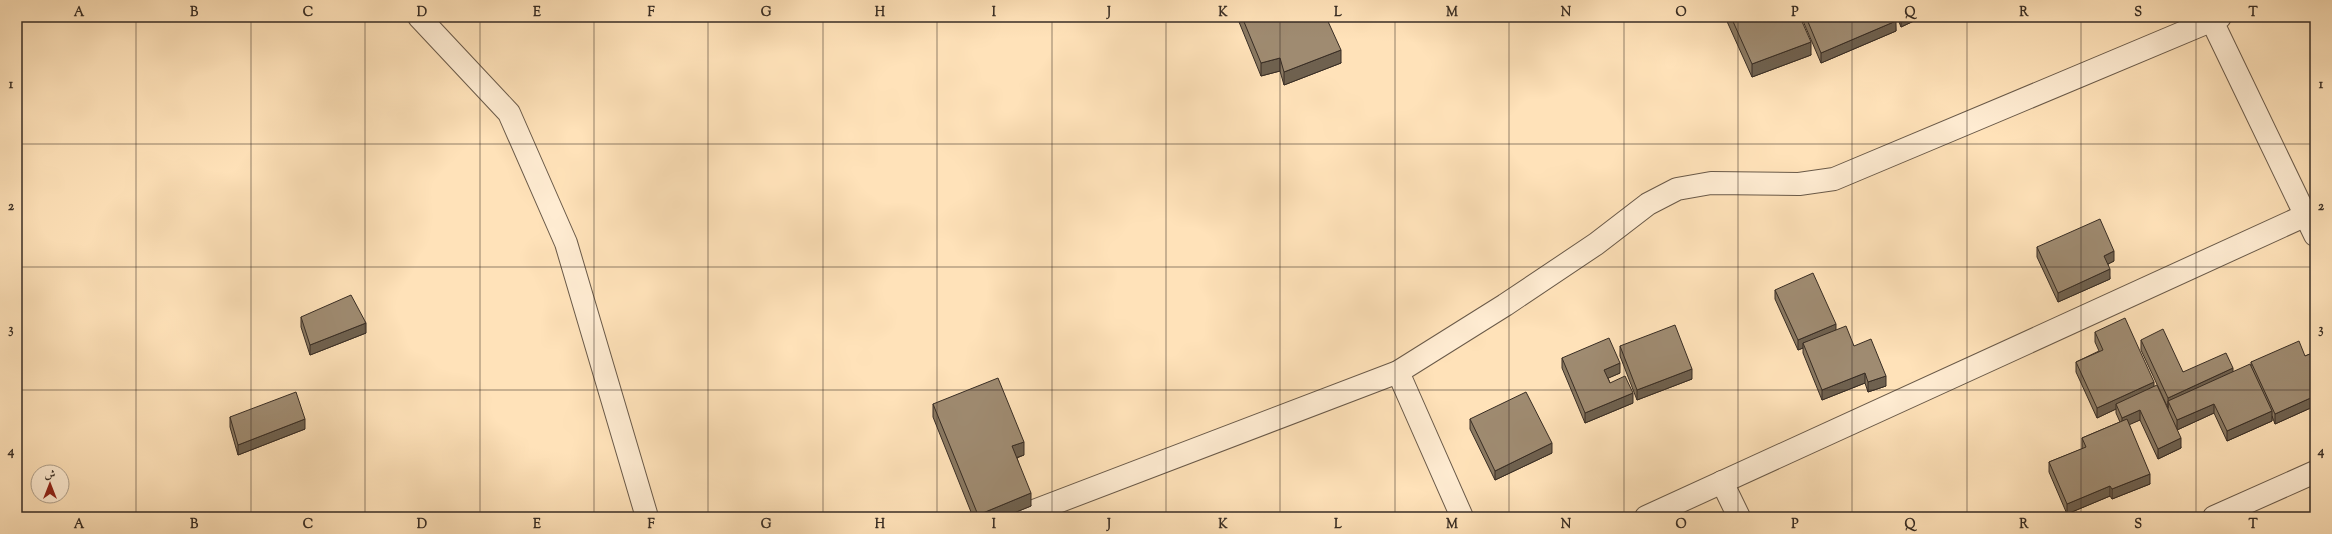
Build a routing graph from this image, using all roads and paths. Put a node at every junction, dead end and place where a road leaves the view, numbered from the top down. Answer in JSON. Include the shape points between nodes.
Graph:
{"nodes":[{"id":1,"x":419,"y":17,"type":"edge"},
{"id":2,"x":2216,"y":19,"type":"edge"},
{"id":3,"x":2310,"y":213,"type":"edge"},
{"id":4,"x":2315,"y":235,"type":"edge"},
{"id":5,"x":1398,"y":372,"type":"junction"},
{"id":6,"x":2315,"y":472,"type":"edge"},
{"id":7,"x":1722,"y":482,"type":"junction"},
{"id":8,"x":647,"y":517,"type":"edge"},
{"id":9,"x":1018,"y":517,"type":"edge"},
{"id":10,"x":1462,"y":517,"type":"edge"},
{"id":11,"x":1646,"y":517,"type":"edge"},
{"id":12,"x":1739,"y":517,"type":"edge"},
{"id":13,"x":2214,"y":517,"type":"edge"}],
"edges":[{"from":1,"to":8,"type":"street","via":[[509,114],[566,243]]},
{"from":2,"to":3,"type":"street"},
{"from":2,"to":5,"type":"street","via":[[1834,179],[1799,184],[1711,184],[1678,189],[1648,204],[1596,244]]},
{"from":3,"to":4,"type":"street"},
{"from":3,"to":7,"type":"street"},
{"from":5,"to":9,"type":"street"},
{"from":5,"to":10,"type":"street"},
{"from":6,"to":13,"type":"street"},
{"from":7,"to":11,"type":"street"},
{"from":7,"to":12,"type":"street"}]}
